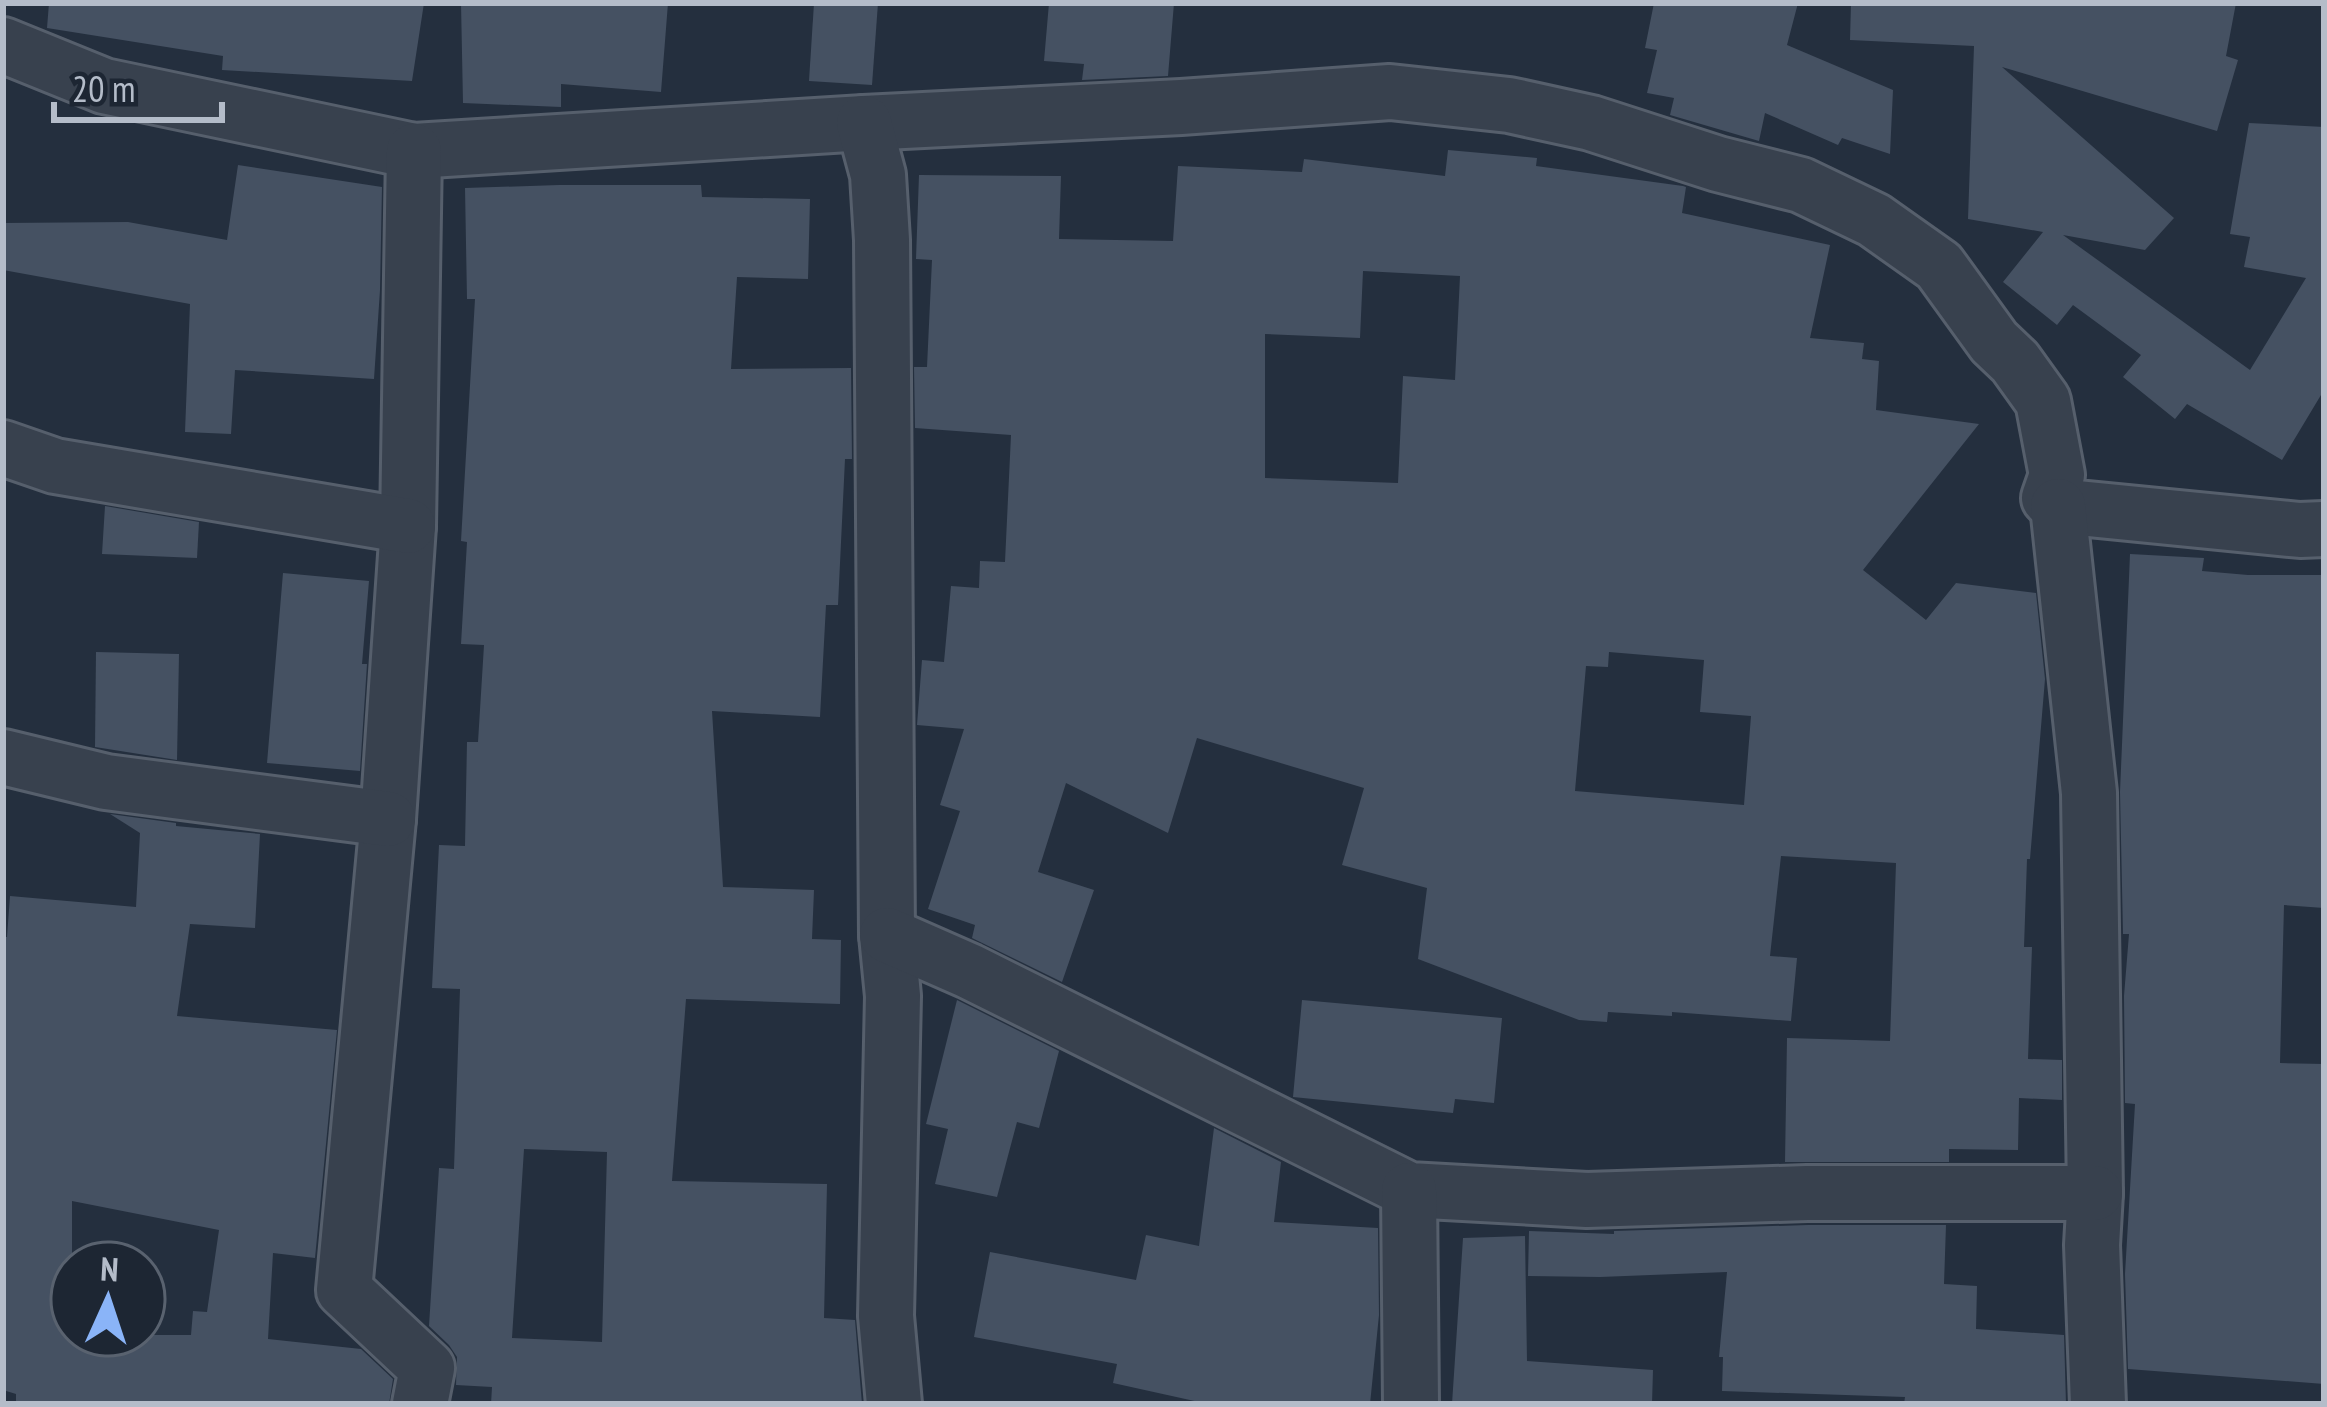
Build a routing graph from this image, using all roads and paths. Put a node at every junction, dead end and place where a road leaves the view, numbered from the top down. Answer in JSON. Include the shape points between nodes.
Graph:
{"nodes":[{"id":1,"x":3,"y":45,"type":"edge"},
{"id":2,"x":865,"y":122,"type":"junction"},
{"id":3,"x":414,"y":151,"type":"junction"},
{"id":4,"x":3,"y":448,"type":"edge"},
{"id":5,"x":2058,"y":506,"type":"junction"},
{"id":6,"x":409,"y":526,"type":"junction"},
{"id":7,"x":2324,"y":529,"type":"edge"},
{"id":8,"x":3,"y":757,"type":"edge"},
{"id":9,"x":388,"y":819,"type":"junction"},
{"id":10,"x":886,"y":935,"type":"junction"},
{"id":11,"x":1409,"y":1190,"type":"junction"},
{"id":12,"x":2095,"y":1193,"type":"junction"},
{"id":13,"x":420,"y":1404,"type":"edge"},
{"id":14,"x":895,"y":1404,"type":"edge"},
{"id":15,"x":1411,"y":1404,"type":"edge"},
{"id":16,"x":2098,"y":1404,"type":"edge"}],
"edges":[{"from":1,"to":3,"type":"street","via":[[104,86]]},
{"from":2,"to":3,"type":"street"},
{"from":2,"to":5,"type":"street","via":[[1390,92],[1591,123],[1801,185],[1874,220],[1939,266],[2043,400],[2056,475],[2049,498]]},
{"from":2,"to":10,"type":"street","via":[[882,240]]},
{"from":3,"to":6,"type":"street"},
{"from":4,"to":6,"type":"street","via":[[55,466]]},
{"from":5,"to":7,"type":"street"},
{"from":5,"to":12,"type":"street","via":[[2089,793]]},
{"from":6,"to":9,"type":"street"},
{"from":8,"to":9,"type":"street","via":[[106,782]]},
{"from":9,"to":13,"type":"street","via":[[344,1290],[427,1368]]},
{"from":10,"to":11,"type":"street"},
{"from":10,"to":14,"type":"street","via":[[886,1316]]},
{"from":11,"to":12,"type":"street","via":[[1587,1200]]},
{"from":11,"to":15,"type":"street"},
{"from":12,"to":16,"type":"street"}]}
